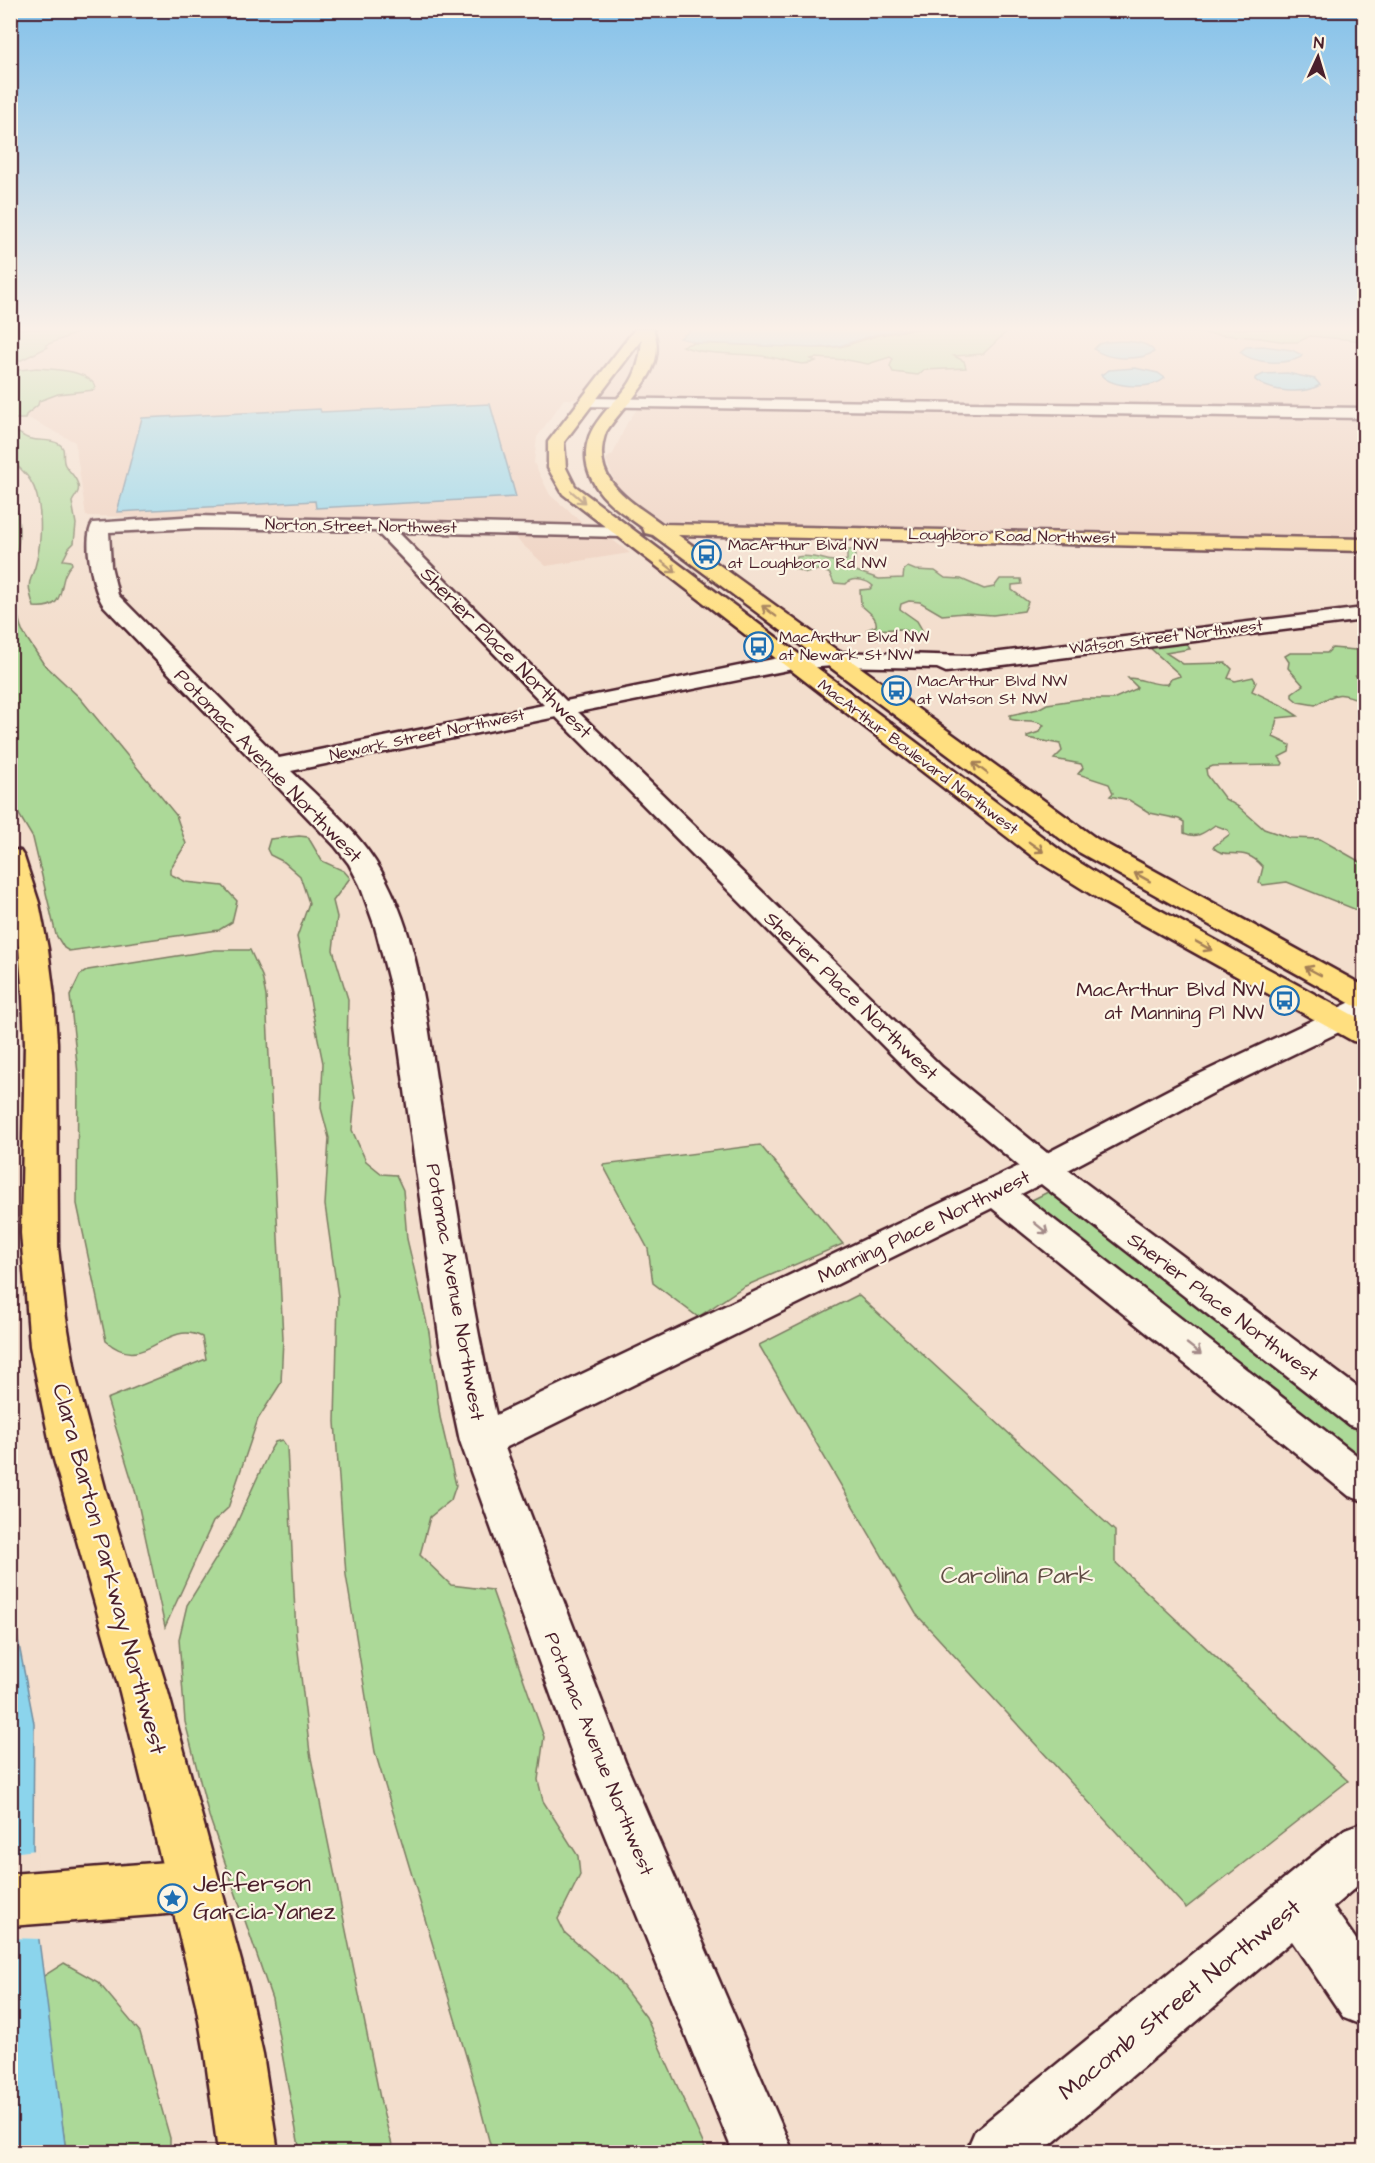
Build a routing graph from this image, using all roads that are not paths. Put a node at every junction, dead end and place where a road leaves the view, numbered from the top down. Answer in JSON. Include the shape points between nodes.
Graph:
{"nodes":[{"id":1,"x":565,"y":430,"type":"edge"},
{"id":2,"x":600,"y":430,"type":"edge"},
{"id":3,"x":100,"y":527,"type":"joint"},
{"id":4,"x":382,"y":527,"type":"junction"},
{"id":5,"x":658,"y":529,"type":"junction"},
{"id":6,"x":623,"y":531,"type":"junction"},
{"id":7,"x":1365,"y":545,"type":"edge"},
{"id":8,"x":1365,"y":614,"type":"edge"},
{"id":9,"x":832,"y":658,"type":"junction"},
{"id":10,"x":793,"y":662,"type":"junction"},
{"id":11,"x":967,"y":662,"type":"junction"},
{"id":12,"x":859,"y":678,"type":"junction"},
{"id":13,"x":822,"y":684,"type":"junction"},
{"id":14,"x":561,"y":708,"type":"junction"},
{"id":15,"x":273,"y":767,"type":"junction"},
{"id":16,"x":10,"y":857,"type":"edge"},
{"id":17,"x":1365,"y":998,"type":"edge"},
{"id":18,"x":1356,"y":1020,"type":"edge"},
{"id":19,"x":1043,"y":1169,"type":"junction"},
{"id":20,"x":995,"y":1192,"type":"junction"},
{"id":21,"x":1365,"y":1414,"type":"edge"},
{"id":22,"x":481,"y":1441,"type":"junction"},
{"id":23,"x":1365,"y":1484,"type":"edge"},
{"id":24,"x":1365,"y":1847,"type":"edge"},
{"id":25,"x":193,"y":1886,"type":"junction"},
{"id":26,"x":10,"y":1900,"type":"edge"},
{"id":27,"x":1298,"y":1903,"type":"junction"},
{"id":28,"x":1365,"y":1998,"type":"edge"},
{"id":29,"x":248,"y":2152,"type":"edge"},
{"id":30,"x":763,"y":2152,"type":"edge"},
{"id":31,"x":996,"y":2152,"type":"edge"}],
"edges":[{"from":1,"to":6,"type":"main road","name":"MacArthur Boulevard Northwest","one_way":true,"via":[[556,442],[554,462],[558,474],[569,490]]},
{"from":2,"to":5,"type":"main road","name":"MacArthur Boulevard Northwest","via":[[593,462],[608,491]]},
{"from":3,"to":4,"type":"street","name":"Norton Street Northwest","via":[[197,522]]},
{"from":3,"to":15,"type":"street","name":"Potomac Avenue Northwest","via":[[108,598]]},
{"from":4,"to":6,"type":"street","name":"Norton Street Northwest"},
{"from":4,"to":14,"type":"street","name":"Sherier Place Northwest"},
{"from":5,"to":6,"type":"main road","name":"Loughboro Road Northwest"},
{"from":5,"to":7,"type":"main road","name":"Loughboro Road Northwest"},
{"from":9,"to":5,"type":"main road","name":"MacArthur Boulevard Northwest","one_way":true},
{"from":6,"to":10,"type":"main road","name":"MacArthur Boulevard Northwest","one_way":true},
{"from":8,"to":11,"type":"street","name":"Watson Street Northwest"},
{"from":9,"to":10,"type":"street","name":"Watson Street Northwest"},
{"from":9,"to":11,"type":"street","name":"Watson Street Northwest"},
{"from":9,"to":12,"type":"main road","name":"MacArthur Boulevard Northwest"},
{"from":10,"to":13,"type":"main road","name":"MacArthur Boulevard Northwest"},
{"from":10,"to":14,"type":"street","name":"Newark Street Northwest"},
{"from":11,"to":12,"type":"street","name":"Watson Street Northwest"},
{"from":12,"to":13,"type":"street","name":"Watson Street Northwest"},
{"from":17,"to":12,"type":"main road","name":"MacArthur Boulevard Northwest","one_way":true,"via":[[1087,845]]},
{"from":13,"to":18,"type":"main road","name":"MacArthur Boulevard Northwest","one_way":true,"via":[[1060,863],[1115,897]]},
{"from":14,"to":15,"type":"street","name":"Newark Street Northwest"},
{"from":14,"to":19,"type":"street","name":"Sherier Place Northwest","via":[[930,1074]]},
{"from":15,"to":22,"type":"street","name":"Potomac Avenue Northwest","via":[[362,862],[390,927],[409,1005],[461,1351]]},
{"from":16,"to":25,"type":"main road","name":"Clara Barton Parkway Northwest","via":[[24,902],[38,984],[42,1081],[39,1234],[54,1364],[77,1466],[126,1628]]},
{"from":18,"to":19,"type":"street","name":"Manning Place Northwest","via":[[1201,1086]]},
{"from":19,"to":20,"type":"street","name":"Manning Place Northwest"},
{"from":19,"to":21,"type":"street","name":"Sherier Place Northwest"},
{"from":20,"to":22,"type":"street","name":"Manning Place Northwest"},
{"from":20,"to":23,"type":"street","one_way":true},
{"from":22,"to":30,"type":"street","name":"Potomac Avenue Northwest","via":[[600,1762]]},
{"from":24,"to":27,"type":"street","name":"Macomb Street Northwest"},
{"from":25,"to":26,"type":"main road"},
{"from":25,"to":29,"type":"main road","name":"Clara Barton Parkway Northwest","via":[[228,2023]]},
{"from":27,"to":28,"type":"street"},
{"from":27,"to":31,"type":"street","name":"Macomb Street Northwest"}]}
